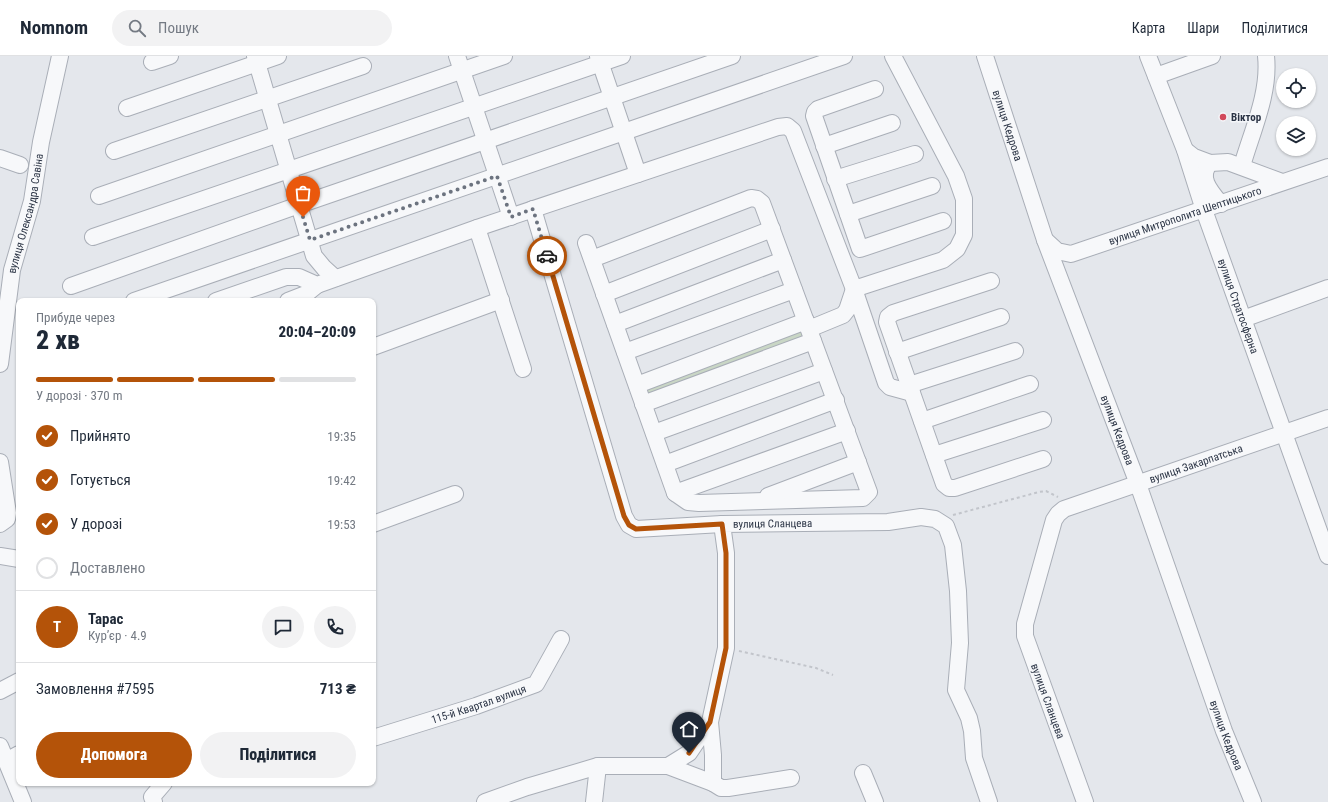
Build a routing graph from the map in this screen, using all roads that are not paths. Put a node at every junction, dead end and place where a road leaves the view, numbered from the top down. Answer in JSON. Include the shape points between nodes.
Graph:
{"nodes":[{"id":1,"x":170,"y":56,"type":"edge"},
{"id":2,"x":278,"y":56,"type":"edge"},
{"id":3,"x":504,"y":56,"type":"edge"},
{"id":4,"x":622,"y":56,"type":"edge"},
{"id":5,"x":732,"y":56,"type":"edge"},
{"id":6,"x":844,"y":56,"type":"edge"},
{"id":7,"x":893,"y":56,"type":"edge"},
{"id":8,"x":985,"y":56,"type":"edge"},
{"id":9,"x":1148,"y":56,"type":"edge"},
{"id":10,"x":1212,"y":56,"type":"edge"},
{"id":11,"x":1266,"y":56,"type":"edge"},
{"id":12,"x":59,"y":60,"type":"edge"},
{"id":13,"x":256,"y":60,"type":"edge"},
{"id":14,"x":600,"y":60,"type":"edge"},
{"id":15,"x":152,"y":62,"type":"dead end"},
{"id":16,"x":459,"y":64,"type":"edge"},
{"id":17,"x":363,"y":66,"type":"dead end"},
{"id":18,"x":1156,"y":76,"type":"junction"},
{"id":19,"x":875,"y":89,"type":"dead end"},
{"id":20,"x":612,"y":97,"type":"junction"},
{"id":21,"x":268,"y":99,"type":"junction"},
{"id":22,"x":473,"y":107,"type":"junction"},
{"id":23,"x":127,"y":108,"type":"dead end"},
{"id":24,"x":892,"y":123,"type":"dead end"},
{"id":25,"x":624,"y":132,"type":"junction"},
{"id":26,"x":278,"y":134,"type":"junction"},
{"id":27,"x":485,"y":141,"type":"junction"},
{"id":28,"x":824,"y":146,"type":"junction"},
{"id":29,"x":1185,"y":150,"type":"junction"},
{"id":30,"x":114,"y":151,"type":"dead end"},
{"id":31,"x":915,"y":154,"type":"dead end"},
{"id":32,"x":0,"y":158,"type":"edge"},
{"id":33,"x":1210,"y":163,"type":"junction"},
{"id":34,"x":20,"y":165,"type":"dead end"},
{"id":35,"x":1242,"y":166,"type":"junction"},
{"id":36,"x":1328,"y":167,"type":"edge"},
{"id":37,"x":289,"y":170,"type":"junction"},
{"id":38,"x":638,"y":174,"type":"junction"},
{"id":39,"x":497,"y":176,"type":"junction"},
{"id":40,"x":837,"y":182,"type":"junction"},
{"id":41,"x":1282,"y":182,"type":"junction"},
{"id":42,"x":932,"y":186,"type":"dead end"},
{"id":43,"x":817,"y":194,"type":"junction"},
{"id":44,"x":99,"y":196,"type":"dead end"},
{"id":45,"x":1221,"y":204,"type":"junction"},
{"id":46,"x":299,"y":205,"type":"junction"},
{"id":47,"x":533,"y":209,"type":"junction"},
{"id":48,"x":1204,"y":210,"type":"junction"},
{"id":49,"x":848,"y":214,"type":"junction"},
{"id":50,"x":511,"y":217,"type":"junction"},
{"id":51,"x":944,"y":221,"type":"dead end"},
{"id":52,"x":477,"y":228,"type":"junction"},
{"id":53,"x":772,"y":229,"type":"junction"},
{"id":54,"x":93,"y":237,"type":"dead end"},
{"id":55,"x":310,"y":240,"type":"junction"},
{"id":56,"x":1045,"y":240,"type":"junction"},
{"id":57,"x":586,"y":244,"type":"dead end"},
{"id":58,"x":592,"y":259,"type":"junction"},
{"id":59,"x":783,"y":260,"type":"junction"},
{"id":60,"x":335,"y":278,"type":"junction"},
{"id":61,"x":991,"y":281,"type":"dead end"},
{"id":62,"x":317,"y":284,"type":"junction"},
{"id":63,"x":71,"y":286,"type":"dead end"},
{"id":64,"x":1328,"y":288,"type":"edge"},
{"id":65,"x":854,"y":289,"type":"junction"},
{"id":66,"x":794,"y":290,"type":"junction"},
{"id":67,"x":604,"y":294,"type":"junction"},
{"id":68,"x":143,"y":298,"type":"edge"},
{"id":69,"x":225,"y":298,"type":"edge"},
{"id":70,"x":296,"y":298,"type":"edge"},
{"id":71,"x":500,"y":300,"type":"junction"},
{"id":72,"x":1001,"y":317,"type":"dead end"},
{"id":73,"x":1243,"y":319,"type":"junction"},
{"id":74,"x":615,"y":324,"type":"junction"},
{"id":75,"x":810,"y":330,"type":"junction"},
{"id":76,"x":376,"y":346,"type":"edge"},
{"id":77,"x":1015,"y":351,"type":"dead end"},
{"id":78,"x":625,"y":352,"type":"junction"},
{"id":79,"x":897,"y":352,"type":"junction"},
{"id":80,"x":0,"y":364,"type":"edge"},
{"id":81,"x":523,"y":369,"type":"dead end"},
{"id":82,"x":824,"y":371,"type":"junction"},
{"id":83,"x":1030,"y":384,"type":"dead end"},
{"id":84,"x":637,"y":385,"type":"junction"},
{"id":85,"x":910,"y":389,"type":"junction"},
{"id":86,"x":836,"y":400,"type":"junction"},
{"id":87,"x":643,"y":404,"type":"junction"},
{"id":88,"x":1328,"y":418,"type":"edge"},
{"id":89,"x":1043,"y":420,"type":"dead end"},
{"id":90,"x":922,"y":421,"type":"junction"},
{"id":91,"x":847,"y":431,"type":"junction"},
{"id":92,"x":654,"y":434,"type":"junction"},
{"id":93,"x":1284,"y":434,"type":"junction"},
{"id":94,"x":934,"y":455,"type":"junction"},
{"id":95,"x":1043,"y":459,"type":"dead end"},
{"id":96,"x":0,"y":462,"type":"edge"},
{"id":97,"x":858,"y":462,"type":"junction"},
{"id":98,"x":665,"y":464,"type":"junction"},
{"id":99,"x":1138,"y":484,"type":"junction"},
{"id":100,"x":675,"y":493,"type":"junction"},
{"id":101,"x":456,"y":494,"type":"dead end"},
{"id":102,"x":755,"y":500,"type":"junction"},
{"id":103,"x":1061,"y":503,"type":"joint"},
{"id":104,"x":376,"y":523,"type":"edge"},
{"id":105,"x":0,"y":524,"type":"edge"},
{"id":106,"x":722,"y":524,"type":"junction"},
{"id":107,"x":0,"y":556,"type":"edge"},
{"id":108,"x":1328,"y":556,"type":"edge"},
{"id":109,"x":16,"y":559,"type":"edge"},
{"id":110,"x":561,"y":639,"type":"dead end"},
{"id":111,"x":16,"y":683,"type":"edge"},
{"id":112,"x":0,"y":691,"type":"edge"},
{"id":113,"x":710,"y":722,"type":"junction"},
{"id":114,"x":376,"y":737,"type":"edge"},
{"id":115,"x":0,"y":746,"type":"edge"},
{"id":116,"x":12,"y":757,"type":"edge"},
{"id":117,"x":598,"y":766,"type":"junction"},
{"id":118,"x":668,"y":766,"type":"junction"},
{"id":119,"x":16,"y":773,"type":"edge"},
{"id":120,"x":863,"y":773,"type":"dead end"},
{"id":121,"x":790,"y":778,"type":"dead end"},
{"id":122,"x":713,"y":783,"type":"junction"},
{"id":123,"x":19,"y":786,"type":"edge"},
{"id":124,"x":161,"y":786,"type":"edge"},
{"id":125,"x":23,"y":802,"type":"edge"},
{"id":126,"x":154,"y":802,"type":"edge"},
{"id":127,"x":485,"y":802,"type":"edge"},
{"id":128,"x":594,"y":802,"type":"edge"},
{"id":129,"x":875,"y":802,"type":"edge"},
{"id":130,"x":989,"y":802,"type":"edge"},
{"id":131,"x":1085,"y":802,"type":"edge"},
{"id":132,"x":1253,"y":802,"type":"edge"}],
"edges":[{"from":1,"to":15,"type":"street"},
{"from":2,"to":13,"type":"street"},
{"from":3,"to":16,"type":"street"},
{"from":4,"to":14,"type":"street"},
{"from":5,"to":20,"type":"street"},
{"from":6,"to":25,"type":"street"},
{"from":7,"to":65,"type":"street","via":[[956,176],[964,199],[964,235],[957,249],[943,260]]},
{"from":8,"to":56,"type":"street","name":"вулиця Кедрова"},
{"from":9,"to":18,"type":"street","name":"вулиця Стратосферна"},
{"from":10,"to":18,"type":"street"},
{"from":11,"to":35,"type":"street","via":[[1265,89]]},
{"from":12,"to":80,"type":"street","name":"вулиця Олександра Савіна","via":[[41,142],[32,201],[12,270]]},
{"from":13,"to":21,"type":"street"},
{"from":13,"to":23,"type":"street"},
{"from":14,"to":20,"type":"street"},
{"from":14,"to":22,"type":"street"},
{"from":16,"to":22,"type":"street"},
{"from":16,"to":26,"type":"street"},
{"from":17,"to":21,"type":"street"},
{"from":18,"to":29,"type":"street","name":"вулиця Стратосферна"},
{"from":19,"to":28,"type":"street","via":[[815,112]]},
{"from":20,"to":25,"type":"street"},
{"from":20,"to":27,"type":"street"},
{"from":21,"to":26,"type":"street"},
{"from":21,"to":30,"type":"street"},
{"from":22,"to":27,"type":"street"},
{"from":22,"to":37,"type":"street"},
{"from":24,"to":28,"type":"street"},
{"from":25,"to":38,"type":"street"},
{"from":25,"to":39,"type":"street"},
{"from":26,"to":37,"type":"street"},
{"from":26,"to":44,"type":"street"},
{"from":27,"to":39,"type":"street"},
{"from":27,"to":46,"type":"street"},
{"from":28,"to":40,"type":"street"},
{"from":29,"to":33,"type":"street","via":[[1194,157]]},
{"from":29,"to":48,"type":"street","name":"вулиця Стратосферна"},
{"from":31,"to":40,"type":"street"},
{"from":32,"to":34,"type":"street"},
{"from":33,"to":35,"type":"street","via":[[1228,162]]},
{"from":33,"to":45,"type":"street","via":[[1204,173],[1205,181]]},
{"from":35,"to":41,"type":"street"},
{"from":36,"to":41,"type":"street","name":"вулиця Митрополита Шептицького"},
{"from":37,"to":46,"type":"street"},
{"from":37,"to":54,"type":"street"},
{"from":38,"to":43,"type":"street","via":[[787,126],[793,131]]},
{"from":38,"to":47,"type":"street"},
{"from":39,"to":50,"type":"street"},
{"from":39,"to":55,"type":"street"},
{"from":40,"to":43,"type":"street"},
{"from":40,"to":49,"type":"street"},
{"from":41,"to":45,"type":"street","name":"вулиця Митрополита Шептицького"},
{"from":42,"to":49,"type":"street"},
{"from":43,"to":65,"type":"street"},
{"from":45,"to":48,"type":"street","name":"вулиця Митрополита Шептицького"},
{"from":46,"to":55,"type":"street"},
{"from":46,"to":63,"type":"street"},
{"from":47,"to":50,"type":"street"},
{"from":47,"to":106,"type":"street","via":[[624,516],[629,525],[636,529]]},
{"from":48,"to":56,"type":"street","name":"вулиця Митрополита Шептицького","via":[[1071,254],[1057,251]]},
{"from":48,"to":73,"type":"street","name":"вулиця Стратосферна"},
{"from":49,"to":51,"type":"street","via":[[860,249]]},
{"from":50,"to":52,"type":"street"},
{"from":52,"to":60,"type":"street"},
{"from":52,"to":71,"type":"street"},
{"from":53,"to":58,"type":"street","via":[[762,203],[751,198]]},
{"from":53,"to":59,"type":"street"},
{"from":53,"to":67,"type":"street"},
{"from":55,"to":60,"type":"street","via":[[314,256]]},
{"from":55,"to":68,"type":"street"},
{"from":56,"to":99,"type":"street","name":"вулиця Кедрова"},
{"from":57,"to":58,"type":"street"},
{"from":58,"to":67,"type":"street"},
{"from":59,"to":66,"type":"street"},
{"from":59,"to":74,"type":"street"},
{"from":60,"to":62,"type":"street"},
{"from":61,"to":79,"type":"street","via":[[893,313],[886,322]]},
{"from":62,"to":69,"type":"street","via":[[299,277],[286,277]]},
{"from":62,"to":70,"type":"street","via":[[306,294]]},
{"from":64,"to":73,"type":"street"},
{"from":65,"to":75,"type":"street","via":[[847,310],[843,314]]},
{"from":65,"to":85,"type":"street","via":[[886,383],[890,387]]},
{"from":66,"to":75,"type":"street"},
{"from":66,"to":78,"type":"street"},
{"from":67,"to":74,"type":"street"},
{"from":71,"to":76,"type":"street"},
{"from":71,"to":81,"type":"street"},
{"from":72,"to":79,"type":"street"},
{"from":73,"to":93,"type":"street","name":"вулиця Стратосферна"},
{"from":74,"to":78,"type":"street"},
{"from":75,"to":82,"type":"street"},
{"from":75,"to":84,"type":"street"},
{"from":75,"to":87,"type":"street"},
{"from":77,"to":85,"type":"street"},
{"from":78,"to":84,"type":"street"},
{"from":79,"to":85,"type":"street"},
{"from":82,"to":86,"type":"street"},
{"from":82,"to":92,"type":"street"},
{"from":83,"to":90,"type":"street"},
{"from":84,"to":87,"type":"street"},
{"from":85,"to":90,"type":"street"},
{"from":86,"to":91,"type":"street"},
{"from":86,"to":98,"type":"street"},
{"from":87,"to":92,"type":"street"},
{"from":88,"to":93,"type":"street","name":"вулиця Закарпатська"},
{"from":89,"to":94,"type":"street"},
{"from":90,"to":94,"type":"street"},
{"from":91,"to":97,"type":"street"},
{"from":91,"to":100,"type":"street"},
{"from":92,"to":98,"type":"street"},
{"from":93,"to":99,"type":"street","name":"вулиця Закарпатська"},
{"from":93,"to":108,"type":"street","name":"вулиця Стратосферна"},
{"from":94,"to":95,"type":"street","via":[[944,484],[949,488]]},
{"from":96,"to":105,"type":"street","via":[[8,514]]},
{"from":97,"to":102,"type":"street"},
{"from":97,"to":102,"type":"street","via":[[869,492],[863,498]]},
{"from":98,"to":100,"type":"street"},
{"from":99,"to":103,"type":"street","name":"вулиця Закарпатська"},
{"from":99,"to":132,"type":"street","name":"вулиця Кедрова","via":[[1224,731]]},
{"from":100,"to":102,"type":"street","via":[[688,502],[699,503]]},
{"from":101,"to":104,"type":"street"},
{"from":103,"to":131,"type":"street","name":"вулиця Сланцева","via":[[1025,624],[1025,636]]},
{"from":106,"to":113,"type":"street","name":"вулиця Сланцева","via":[[726,553],[726,648]]},
{"from":106,"to":130,"type":"street","name":"вулиця Сланцева","via":[[888,522],[921,517],[935,518],[946,526],[953,546],[958,591],[960,643],[956,690],[969,718],[974,758]]},
{"from":107,"to":109,"type":"street"},
{"from":110,"to":114,"type":"street","name":"115-й Квартал вулиця","via":[[536,684]]},
{"from":111,"to":112,"type":"street"},
{"from":113,"to":118,"type":"street","via":[[689,753]]},
{"from":113,"to":122,"type":"street","name":"вулиця Сланцева"},
{"from":115,"to":116,"type":"street"},
{"from":116,"to":119,"type":"street"},
{"from":117,"to":118,"type":"street"},
{"from":117,"to":127,"type":"street"},
{"from":117,"to":128,"type":"street"},
{"from":118,"to":122,"type":"street"},
{"from":120,"to":129,"type":"street"},
{"from":121,"to":122,"type":"street","via":[[728,788],[721,788]]},
{"from":123,"to":125,"type":"street"},
{"from":124,"to":126,"type":"street","via":[[152,797]]}]}
